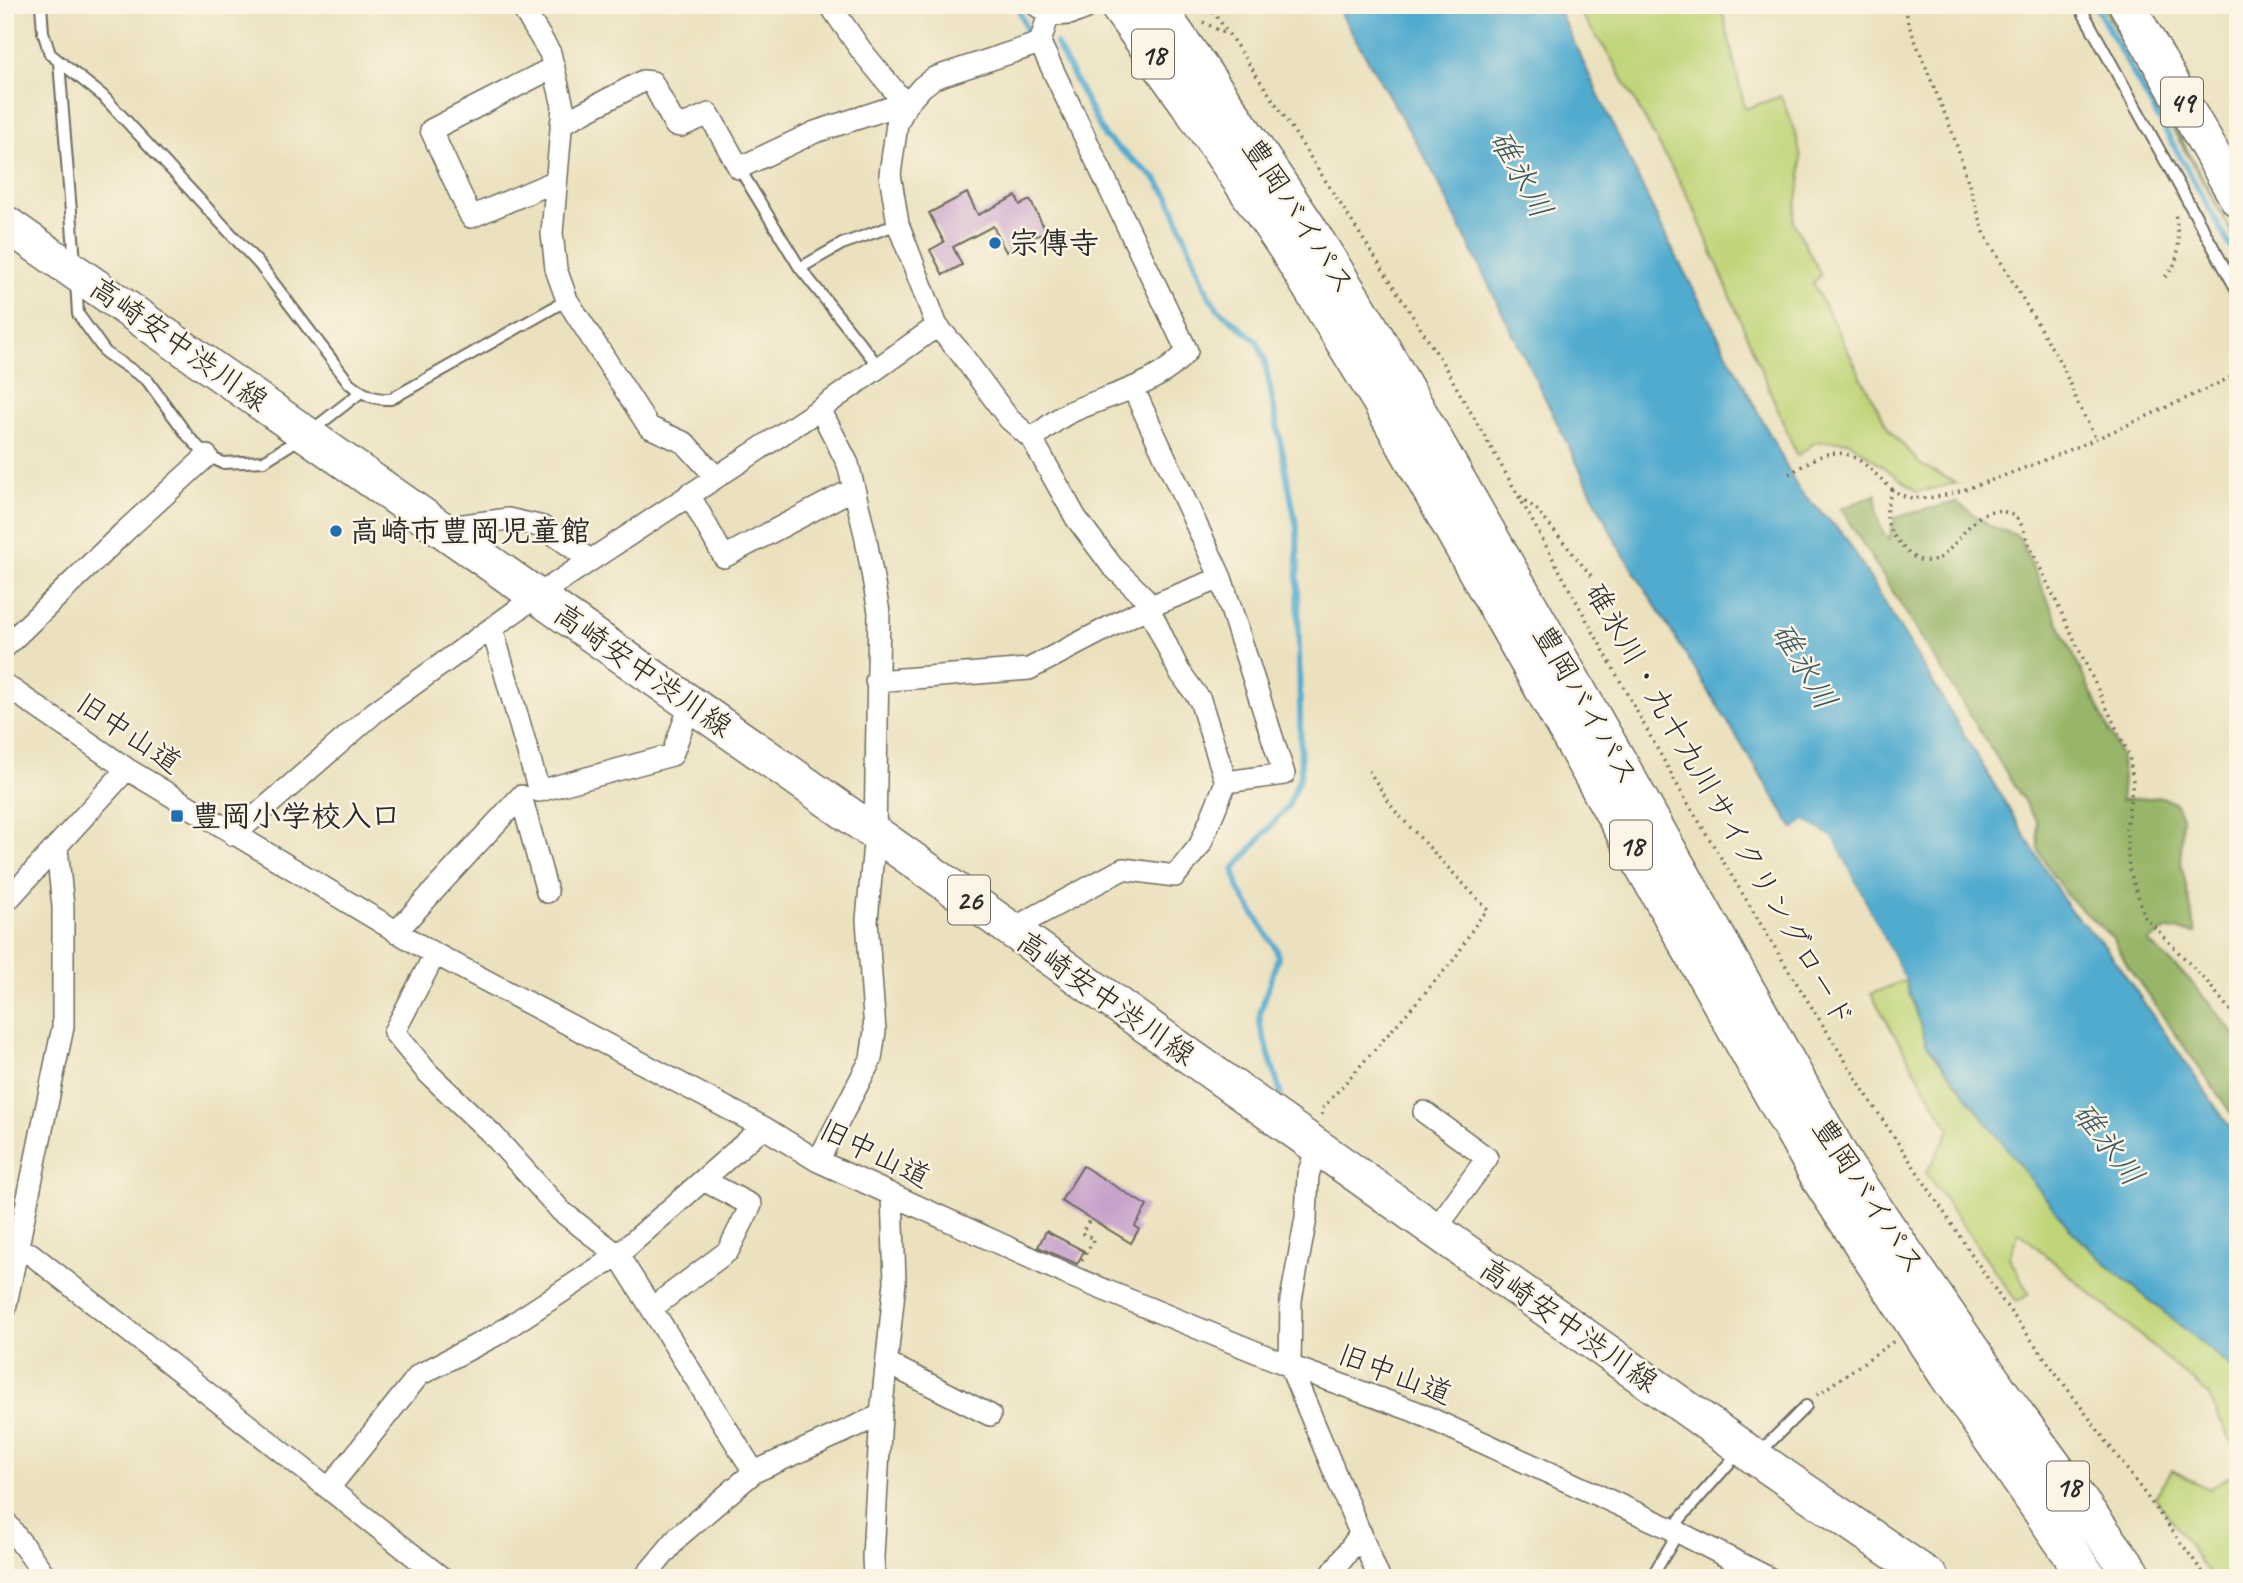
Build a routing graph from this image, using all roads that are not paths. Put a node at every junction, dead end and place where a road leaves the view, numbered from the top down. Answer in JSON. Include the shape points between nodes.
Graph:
{"nodes":[{"id":1,"x":41,"y":5,"type":"edge"},
{"id":2,"x":521,"y":5,"type":"edge"},
{"id":3,"x":830,"y":5,"type":"edge"},
{"id":4,"x":1092,"y":5,"type":"edge"},
{"id":5,"x":1118,"y":5,"type":"edge"},
{"id":6,"x":1155,"y":5,"type":"edge"},
{"id":7,"x":2079,"y":5,"type":"edge"},
{"id":8,"x":2127,"y":5,"type":"edge"},
{"id":9,"x":1042,"y":9,"type":"edge"},
{"id":10,"x":1040,"y":43,"type":"junction"},
{"id":11,"x":59,"y":62,"type":"junction"},
{"id":12,"x":554,"y":67,"type":"junction"},
{"id":13,"x":905,"y":105,"type":"junction"},
{"id":14,"x":561,"y":124,"type":"junction"},
{"id":15,"x":739,"y":168,"type":"junction"},
{"id":16,"x":556,"y":181,"type":"junction"},
{"id":17,"x":2238,"y":199,"type":"edge"},
{"id":18,"x":5,"y":223,"type":"edge"},
{"id":19,"x":898,"y":224,"type":"junction"},
{"id":20,"x":800,"y":268,"type":"junction"},
{"id":21,"x":75,"y":272,"type":"junction"},
{"id":22,"x":2238,"y":292,"type":"edge"},
{"id":23,"x":566,"y":300,"type":"junction"},
{"id":24,"x":937,"y":326,"type":"junction"},
{"id":25,"x":880,"y":368,"type":"junction"},
{"id":26,"x":1133,"y":388,"type":"junction"},
{"id":27,"x":361,"y":392,"type":"junction"},
{"id":28,"x":820,"y":409,"type":"junction"},
{"id":29,"x":307,"y":434,"type":"junction"},
{"id":30,"x":1032,"y":439,"type":"junction"},
{"id":31,"x":208,"y":456,"type":"junction"},
{"id":32,"x":715,"y":476,"type":"junction"},
{"id":33,"x":853,"y":489,"type":"junction"},
{"id":34,"x":689,"y":494,"type":"junction"},
{"id":35,"x":442,"y":528,"type":"junction"},
{"id":36,"x":590,"y":560,"type":"junction"},
{"id":37,"x":1221,"y":578,"type":"junction"},
{"id":38,"x":538,"y":595,"type":"junction"},
{"id":39,"x":1148,"y":607,"type":"junction"},
{"id":40,"x":492,"y":628,"type":"junction"},
{"id":41,"x":5,"y":646,"type":"edge"},
{"id":42,"x":876,"y":681,"type":"junction"},
{"id":43,"x":5,"y":685,"type":"edge"},
{"id":44,"x":691,"y":703,"type":"junction"},
{"id":45,"x":127,"y":769,"type":"junction"},
{"id":46,"x":1226,"y":782,"type":"junction"},
{"id":47,"x":875,"y":833,"type":"junction"},
{"id":48,"x":234,"y":835,"type":"junction"},
{"id":49,"x":57,"y":848,"type":"junction"},
{"id":50,"x":547,"y":892,"type":"dead end"},
{"id":51,"x":5,"y":903,"type":"edge"},
{"id":52,"x":1010,"y":930,"type":"junction"},
{"id":53,"x":396,"y":932,"type":"junction"},
{"id":54,"x":435,"y":954,"type":"junction"},
{"id":55,"x":1424,"y":1112,"type":"dead end"},
{"id":56,"x":764,"y":1127,"type":"junction"},
{"id":57,"x":1317,"y":1147,"type":"junction"},
{"id":58,"x":818,"y":1161,"type":"junction"},
{"id":59,"x":703,"y":1181,"type":"junction"},
{"id":60,"x":892,"y":1195,"type":"junction"},
{"id":61,"x":1434,"y":1230,"type":"junction"},
{"id":62,"x":17,"y":1249,"type":"junction"},
{"id":63,"x":618,"y":1255,"type":"junction"},
{"id":64,"x":652,"y":1308,"type":"junction"},
{"id":65,"x":5,"y":1309,"type":"edge"},
{"id":66,"x":887,"y":1363,"type":"junction"},
{"id":67,"x":1290,"y":1366,"type":"junction"},
{"id":68,"x":1806,"y":1406,"type":"road end"},
{"id":69,"x":881,"y":1415,"type":"junction"},
{"id":70,"x":990,"y":1415,"type":"dead end"},
{"id":71,"x":1749,"y":1452,"type":"junction"},
{"id":72,"x":754,"y":1472,"type":"junction"},
{"id":73,"x":329,"y":1488,"type":"junction"},
{"id":74,"x":5,"y":1521,"type":"edge"},
{"id":75,"x":1676,"y":1531,"type":"junction"},
{"id":76,"x":1361,"y":1533,"type":"junction"},
{"id":77,"x":2130,"y":1576,"type":"edge"},
{"id":78,"x":47,"y":1578,"type":"edge"},
{"id":79,"x":442,"y":1578,"type":"edge"},
{"id":80,"x":644,"y":1578,"type":"edge"},
{"id":81,"x":874,"y":1578,"type":"edge"},
{"id":82,"x":1329,"y":1578,"type":"edge"},
{"id":83,"x":1379,"y":1578,"type":"edge"},
{"id":84,"x":1651,"y":1578,"type":"edge"},
{"id":85,"x":1769,"y":1578,"type":"edge"},
{"id":86,"x":1931,"y":1578,"type":"edge"},
{"id":87,"x":2088,"y":1578,"type":"edge"}],
"edges":[{"from":1,"to":11,"type":"lane","via":[[43,32],[50,54]]},
{"from":2,"to":12,"type":"street","via":[[544,40]]},
{"from":3,"to":13,"type":"street"},
{"from":4,"to":9,"type":"street","via":[[1060,16]]},
{"from":5,"to":87,"type":"highway","name":"豊岡バイパス","number":"18","via":[[1287,248],[1378,398],[1823,1183]]},
{"from":6,"to":77,"type":"highway","name":"豊岡バイパス","number":"18","via":[[1292,204],[1367,323],[1846,1168]]},
{"from":7,"to":22,"type":"lane"},
{"from":8,"to":17,"type":"main road","number":"49"},
{"from":9,"to":10,"type":"street"},
{"from":10,"to":13,"type":"street","via":[[934,78]]},
{"from":10,"to":26,"type":"street","via":[[1187,351],[1178,362]]},
{"from":11,"to":21,"type":"lane"},
{"from":11,"to":27,"type":"lane","via":[[103,96],[165,160],[259,264],[350,384]]},
{"from":12,"to":14,"type":"street","via":[[563,106]]},
{"from":12,"to":16,"type":"street","via":[[431,130],[471,217]]},
{"from":13,"to":15,"type":"street","via":[[814,132]]},
{"from":13,"to":19,"type":"street","via":[[897,124],[890,174]]},
{"from":14,"to":15,"type":"street","via":[[643,81],[652,82],[675,125],[709,114]]},
{"from":14,"to":16,"type":"street"},
{"from":15,"to":20,"type":"lane"},
{"from":16,"to":23,"type":"street","via":[[553,253]]},
{"from":18,"to":21,"type":"main road","name":"高崎安中渋川線","number":"26"},
{"from":19,"to":20,"type":"lane","via":[[842,244]]},
{"from":19,"to":24,"type":"street"},
{"from":20,"to":25,"type":"lane"},
{"from":21,"to":29,"type":"main road","name":"高崎安中渋川線","number":"26"},
{"from":21,"to":31,"type":"lane","via":[[78,314],[106,353],[146,380]]},
{"from":23,"to":27,"type":"lane","via":[[391,399],[378,400]]},
{"from":23,"to":32,"type":"street","via":[[649,427],[685,443]]},
{"from":24,"to":25,"type":"street"},
{"from":24,"to":30,"type":"street","via":[[1009,419]]},
{"from":25,"to":28,"type":"street"},
{"from":26,"to":30,"type":"street","via":[[1070,412]]},
{"from":26,"to":37,"type":"street"},
{"from":27,"to":29,"type":"lane"},
{"from":28,"to":32,"type":"street"},
{"from":28,"to":33,"type":"street","via":[[848,464]]},
{"from":29,"to":31,"type":"lane","via":[[264,461],[223,463]]},
{"from":29,"to":35,"type":"main road","name":"高崎安中渋川線","number":"26"},
{"from":30,"to":39,"type":"street","via":[[1076,518]]},
{"from":31,"to":41,"type":"street"},
{"from":32,"to":34,"type":"street"},
{"from":33,"to":34,"type":"street","via":[[724,557]]},
{"from":33,"to":42,"type":"street","via":[[879,612]]},
{"from":34,"to":36,"type":"street"},
{"from":35,"to":36,"type":"street","via":[[508,519],[543,527]]},
{"from":35,"to":38,"type":"main road","name":"高崎安中渋川線","number":"26"},
{"from":36,"to":38,"type":"street"},
{"from":37,"to":39,"type":"street"},
{"from":37,"to":46,"type":"street","via":[[1284,774]]},
{"from":38,"to":40,"type":"street"},
{"from":38,"to":44,"type":"main road","name":"高崎安中渋川線","number":"26"},
{"from":39,"to":42,"type":"street","via":[[1029,669]]},
{"from":39,"to":46,"type":"street","via":[[1179,671],[1200,700]]},
{"from":40,"to":44,"type":"street","via":[[539,791],[672,755]]},
{"from":40,"to":48,"type":"street","via":[[375,712]]},
{"from":42,"to":47,"type":"street"},
{"from":43,"to":45,"type":"street","name":"旧中山道"},
{"from":44,"to":47,"type":"main road","name":"高崎安中渋川線","number":"26"},
{"from":45,"to":48,"type":"street","name":"旧中山道"},
{"from":45,"to":49,"type":"street"},
{"from":46,"to":52,"type":"street","via":[[1200,845],[1175,876],[1122,869]]},
{"from":47,"to":52,"type":"main road","name":"高崎安中渋川線","number":"26"},
{"from":47,"to":58,"type":"street","via":[[867,920],[875,1031],[871,1059]]},
{"from":48,"to":53,"type":"street","name":"旧中山道"},
{"from":49,"to":51,"type":"street"},
{"from":49,"to":62,"type":"street","via":[[63,1027]]},
{"from":50,"to":53,"type":"street","via":[[521,796]]},
{"from":52,"to":57,"type":"main road","name":"高崎安中渋川線","number":"26"},
{"from":53,"to":54,"type":"street","name":"旧中山道"},
{"from":54,"to":56,"type":"street","name":"旧中山道"},
{"from":54,"to":63,"type":"street","via":[[394,1032],[561,1211]]},
{"from":55,"to":61,"type":"street","via":[[1487,1158]]},
{"from":56,"to":58,"type":"street","name":"旧中山道"},
{"from":56,"to":59,"type":"street"},
{"from":57,"to":61,"type":"main road","name":"高崎安中渋川線","number":"26"},
{"from":57,"to":67,"type":"street","via":[[1308,1175],[1306,1218],[1291,1300]]},
{"from":58,"to":60,"type":"street","name":"旧中山道"},
{"from":59,"to":63,"type":"street"},
{"from":59,"to":64,"type":"street","via":[[751,1205],[728,1251]]},
{"from":60,"to":66,"type":"street","via":[[895,1282]]},
{"from":60,"to":67,"type":"street","name":"旧中山道","via":[[1073,1277]]},
{"from":61,"to":71,"type":"main road","name":"高崎安中渋川線","number":"26"},
{"from":62,"to":65,"type":"street"},
{"from":62,"to":73,"type":"street","via":[[31,1254]]},
{"from":63,"to":64,"type":"street"},
{"from":63,"to":73,"type":"street","via":[[496,1335],[419,1375]]},
{"from":64,"to":72,"type":"street"},
{"from":66,"to":69,"type":"street"},
{"from":66,"to":70,"type":"street"},
{"from":67,"to":75,"type":"street","name":"旧中山道","via":[[1414,1411]]},
{"from":67,"to":76,"type":"street"},
{"from":68,"to":71,"type":"lane"},
{"from":69,"to":72,"type":"street"},
{"from":69,"to":81,"type":"street"},
{"from":71,"to":75,"type":"lane","via":[[1680,1519]]},
{"from":71,"to":86,"type":"main road","name":"高崎安中渋川線","number":"26"},
{"from":72,"to":80,"type":"street","via":[[679,1536]]},
{"from":73,"to":79,"type":"street"},
{"from":74,"to":78,"type":"street"},
{"from":75,"to":84,"type":"lane"},
{"from":75,"to":85,"type":"street","name":"旧中山道"},
{"from":76,"to":82,"type":"street"},
{"from":76,"to":83,"type":"street"}]}
